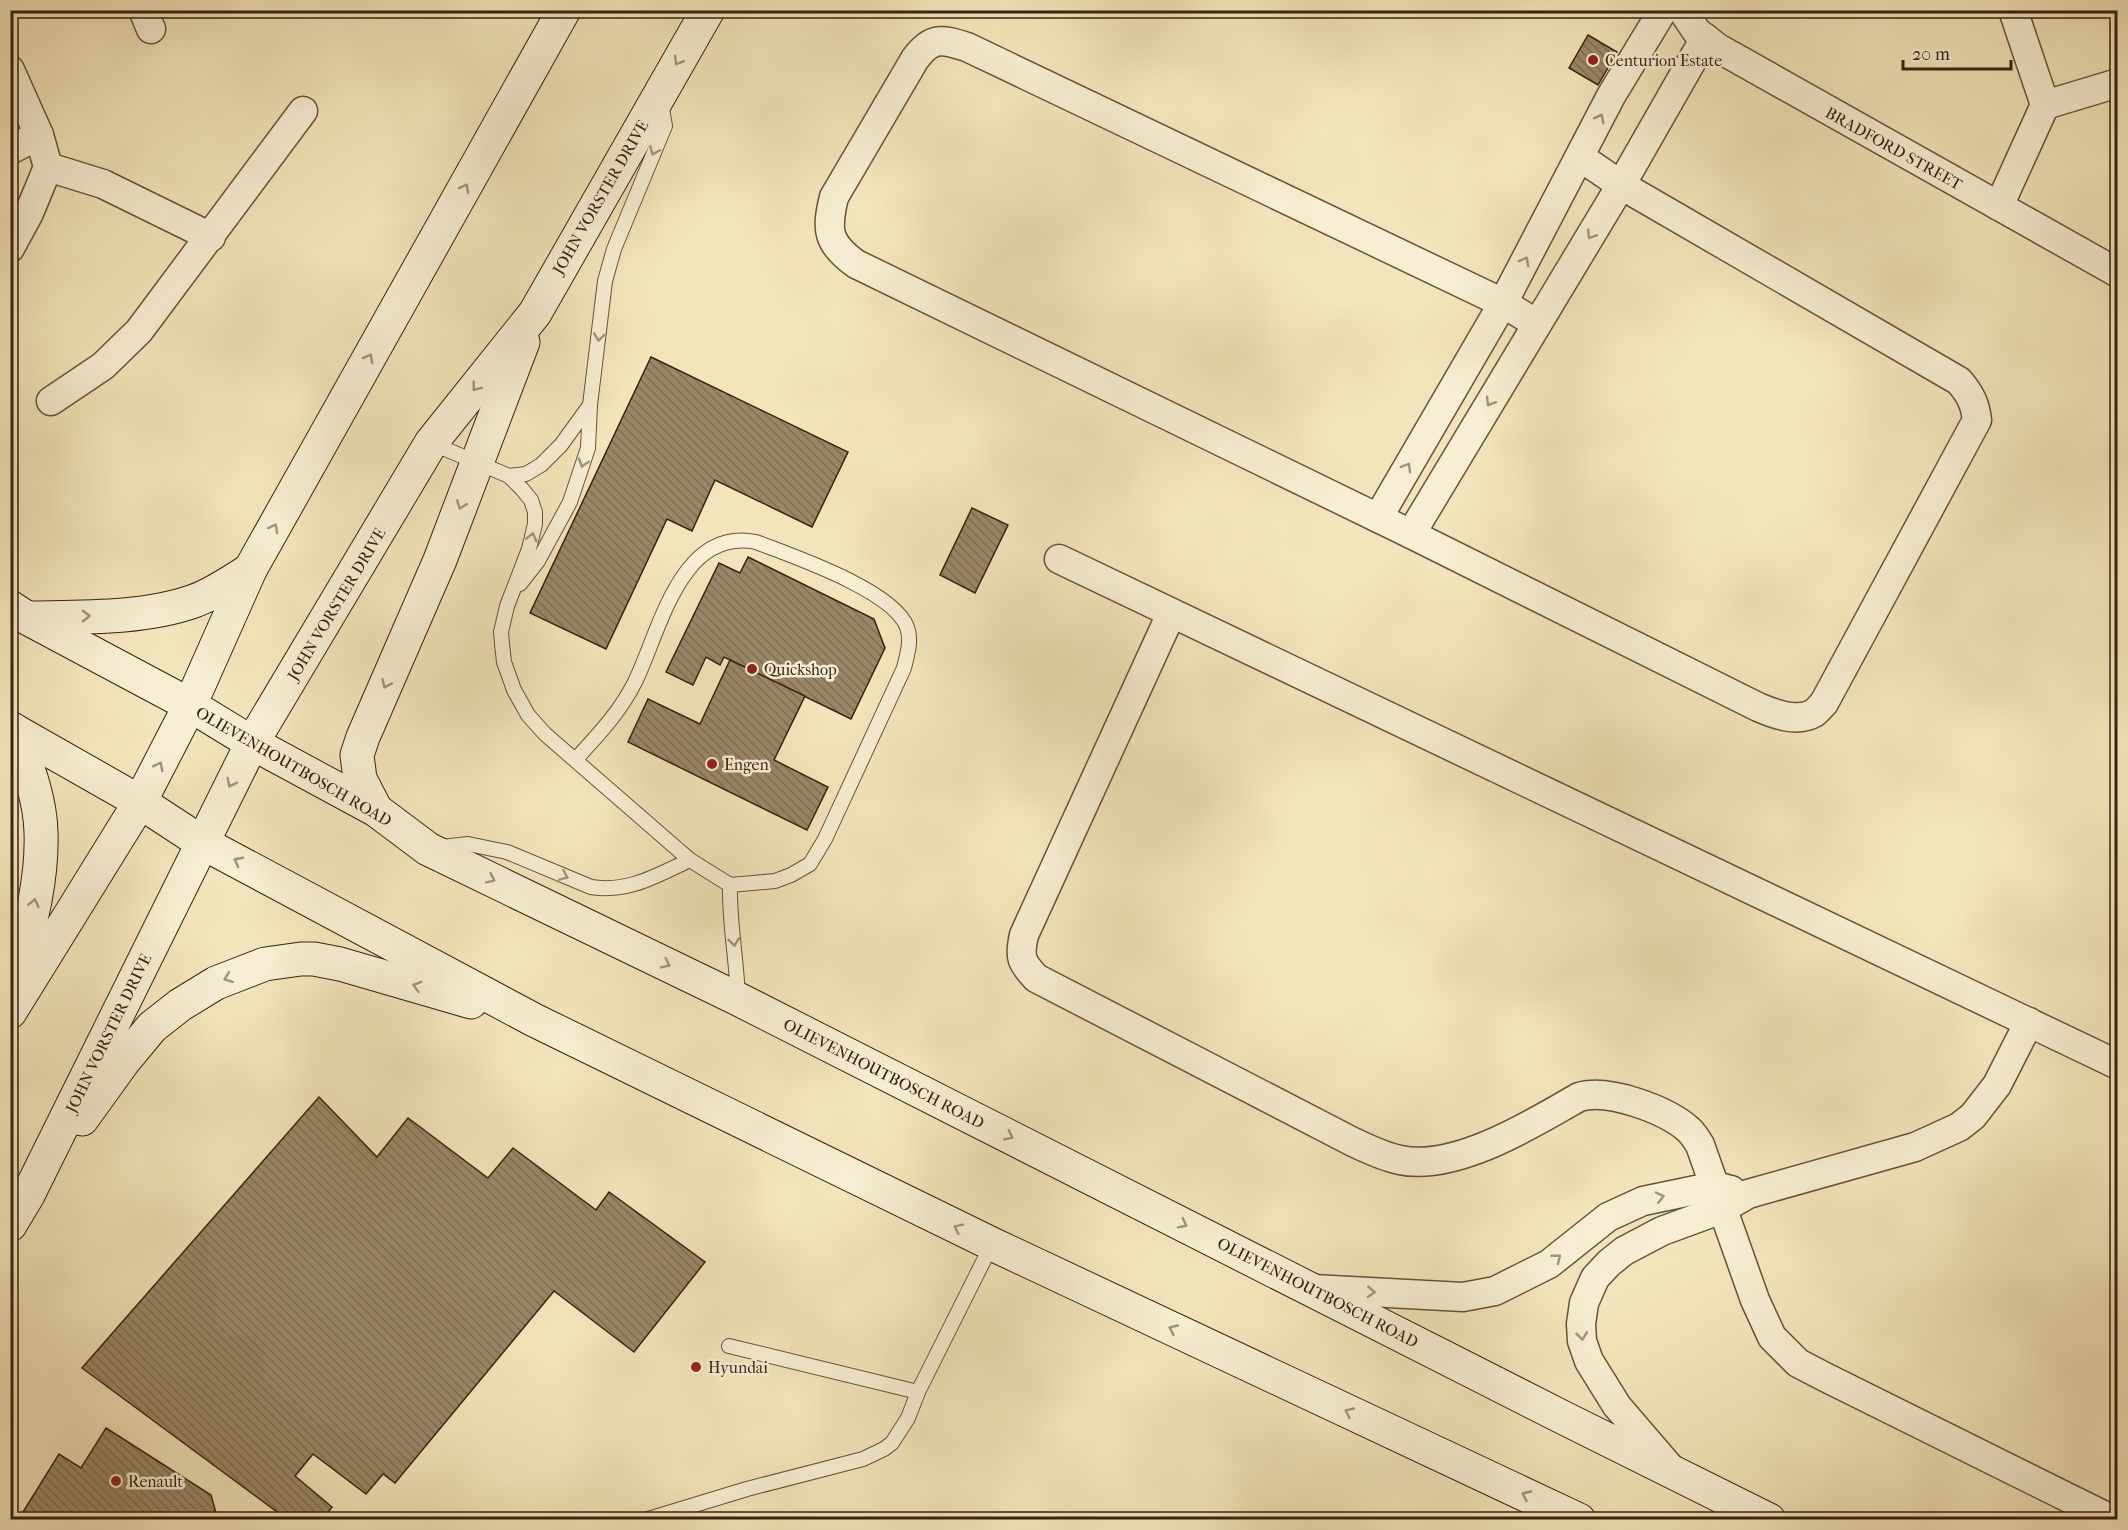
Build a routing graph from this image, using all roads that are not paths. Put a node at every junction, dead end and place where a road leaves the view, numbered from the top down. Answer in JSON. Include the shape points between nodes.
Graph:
{"nodes":[{"id":1,"x":564,"y":10,"type":"edge"},
{"id":2,"x":708,"y":10,"type":"edge"},
{"id":3,"x":1663,"y":10,"type":"edge"},
{"id":4,"x":1682,"y":10,"type":"edge"},
{"id":5,"x":2013,"y":10,"type":"edge"},
{"id":6,"x":1705,"y":38,"type":"junction"},
{"id":7,"x":10,"y":70,"type":"edge"},
{"id":8,"x":2118,"y":83,"type":"edge"},
{"id":9,"x":657,"y":96,"type":"junction"},
{"id":10,"x":2045,"y":105,"type":"junction"},
{"id":11,"x":303,"y":111,"type":"dead end"},
{"id":12,"x":39,"y":135,"type":"junction"},
{"id":13,"x":10,"y":150,"type":"edge"},
{"id":14,"x":1580,"y":157,"type":"junction"},
{"id":15,"x":48,"y":167,"type":"junction"},
{"id":16,"x":1621,"y":185,"type":"junction"},
{"id":17,"x":1999,"y":206,"type":"junction"},
{"id":18,"x":211,"y":237,"type":"junction"},
{"id":19,"x":10,"y":248,"type":"edge"},
{"id":20,"x":2118,"y":273,"type":"edge"},
{"id":21,"x":1503,"y":303,"type":"junction"},
{"id":22,"x":535,"y":313,"type":"junction"},
{"id":23,"x":1537,"y":324,"type":"junction"},
{"id":24,"x":51,"y":401,"type":"dead end"},
{"id":25,"x":590,"y":405,"type":"junction"},
{"id":26,"x":431,"y":443,"type":"junction"},
{"id":27,"x":477,"y":464,"type":"junction"},
{"id":28,"x":509,"y":476,"type":"junction"},
{"id":29,"x":1378,"y":518,"type":"junction"},
{"id":30,"x":1411,"y":534,"type":"junction"},
{"id":31,"x":1059,"y":559,"type":"dead end"},
{"id":32,"x":250,"y":570,"type":"junction"},
{"id":33,"x":514,"y":592,"type":"junction"},
{"id":34,"x":19,"y":612,"type":"edge"},
{"id":35,"x":1171,"y":614,"type":"junction"},
{"id":36,"x":190,"y":705,"type":"junction"},
{"id":37,"x":12,"y":729,"type":"edge"},
{"id":38,"x":252,"y":743,"type":"junction"},
{"id":39,"x":576,"y":759,"type":"junction"},
{"id":40,"x":140,"y":802,"type":"junction"},
{"id":41,"x":376,"y":810,"type":"junction"},
{"id":42,"x":201,"y":842,"type":"junction"},
{"id":43,"x":428,"y":849,"type":"junction"},
{"id":44,"x":690,"y":860,"type":"junction"},
{"id":45,"x":730,"y":885,"type":"junction"},
{"id":46,"x":738,"y":999,"type":"junction"},
{"id":47,"x":10,"y":1001,"type":"edge"},
{"id":48,"x":10,"y":1012,"type":"edge"},
{"id":49,"x":534,"y":1020,"type":"junction"},
{"id":50,"x":2029,"y":1022,"type":"junction"},
{"id":51,"x":2118,"y":1065,"type":"edge"},
{"id":52,"x":28,"y":1195,"type":"junction"},
{"id":53,"x":1718,"y":1197,"type":"junction"},
{"id":54,"x":10,"y":1225,"type":"edge"},
{"id":55,"x":992,"y":1244,"type":"junction"},
{"id":56,"x":1313,"y":1289,"type":"junction"},
{"id":57,"x":729,"y":1346,"type":"dead end"},
{"id":58,"x":918,"y":1392,"type":"junction"},
{"id":59,"x":1674,"y":1472,"type":"junction"},
{"id":60,"x":645,"y":1520,"type":"edge"},
{"id":61,"x":1579,"y":1520,"type":"edge"},
{"id":62,"x":1769,"y":1520,"type":"edge"},
{"id":63,"x":2113,"y":1520,"type":"edge"}],
"edges":[{"from":32,"to":1,"type":"main road","one_way":true},
{"from":2,"to":9,"type":"main road","name":"JOHN VORSTER DRIVE","one_way":true},
{"from":14,"to":3,"type":"street","one_way":true},
{"from":4,"to":6,"type":"street","name":"BRADFORD STREET"},
{"from":5,"to":10,"type":"street"},
{"from":6,"to":16,"type":"street"},
{"from":6,"to":17,"type":"street","name":"BRADFORD STREET"},
{"from":7,"to":12,"type":"street"},
{"from":8,"to":10,"type":"street"},
{"from":9,"to":22,"type":"main road","name":"JOHN VORSTER DRIVE"},
{"from":9,"to":25,"type":"lane","one_way":true,"via":[[665,126],[614,249],[605,281]]},
{"from":10,"to":17,"type":"street"},
{"from":11,"to":18,"type":"street"},
{"from":12,"to":13,"type":"street"},
{"from":12,"to":15,"type":"street"},
{"from":14,"to":16,"type":"street"},
{"from":21,"to":14,"type":"street","one_way":true},
{"from":15,"to":18,"type":"street","via":[[103,184]]},
{"from":15,"to":19,"type":"street"},
{"from":16,"to":23,"type":"street","one_way":true},
{"from":16,"to":30,"type":"street","via":[[1959,381],[1976,406],[1977,420],[1824,703],[1813,713],[1797,717],[1771,712]]},
{"from":17,"to":20,"type":"street","name":"BRADFORD STREET"},
{"from":18,"to":24,"type":"street","via":[[139,331],[103,366]]},
{"from":21,"to":23,"type":"street"},
{"from":29,"to":21,"type":"street","one_way":true},
{"from":21,"to":29,"type":"street","via":[[950,42],[924,46],[834,197],[828,222],[832,237],[841,253],[856,264]]},
{"from":22,"to":26,"type":"main road","name":"JOHN VORSTER DRIVE","one_way":true},
{"from":22,"to":27,"type":"main road"},
{"from":23,"to":30,"type":"street","one_way":true},
{"from":25,"to":28,"type":"lane","via":[[541,465],[526,474]]},
{"from":25,"to":33,"type":"lane","one_way":true,"via":[[588,448],[570,501],[538,561]]},
{"from":26,"to":27,"type":"lane"},
{"from":26,"to":38,"type":"main road","name":"JOHN VORSTER DRIVE"},
{"from":27,"to":28,"type":"lane"},
{"from":27,"to":41,"type":"main road","one_way":true,"via":[[441,560],[357,755],[360,779]]},
{"from":33,"to":28,"type":"lane","one_way":true,"via":[[529,549],[535,512],[528,495]]},
{"from":29,"to":30,"type":"street"},
{"from":31,"to":35,"type":"street"},
{"from":34,"to":32,"type":"main road","one_way":true,"via":[[98,616],[167,608],[194,602]]},
{"from":32,"to":36,"type":"main road"},
{"from":33,"to":39,"type":"lane","via":[[501,633],[509,676],[528,715]]},
{"from":34,"to":36,"type":"main road","name":"OLIEVENHOUTBOSCH ROAD"},
{"from":35,"to":50,"type":"street"},
{"from":35,"to":53,"type":"street","via":[[1024,935],[1021,957],[1036,978],[1353,1142],[1401,1161],[1446,1158],[1480,1148],[1511,1136],[1580,1097],[1599,1094],[1624,1098],[1667,1116],[1690,1131],[1700,1145]]},
{"from":36,"to":38,"type":"main road","name":"OLIEVENHOUTBOSCH ROAD"},
{"from":40,"to":36,"type":"main road","one_way":true},
{"from":37,"to":40,"type":"main road"},
{"from":47,"to":37,"type":"main road","one_way":true,"via":[[35,902],[41,831],[34,788]]},
{"from":38,"to":41,"type":"main road","name":"OLIEVENHOUTBOSCH ROAD"},
{"from":38,"to":42,"type":"main road","name":"JOHN VORSTER DRIVE","one_way":true},
{"from":39,"to":44,"type":"lane"},
{"from":39,"to":45,"type":"lane","via":[[622,705],[669,600],[699,557],[710,548],[743,539],[756,542],[835,573],[884,602],[907,626],[910,639],[904,668],[825,838],[810,864],[791,875],[775,881]]},
{"from":40,"to":42,"type":"main road"},
{"from":40,"to":48,"type":"main road"},
{"from":41,"to":43,"type":"main road","name":"OLIEVENHOUTBOSCH ROAD"},
{"from":49,"to":42,"type":"main road","one_way":true},
{"from":42,"to":52,"type":"main road","name":"JOHN VORSTER DRIVE"},
{"from":43,"to":44,"type":"lane","one_way":true,"via":[[482,846],[604,889],[631,886]]},
{"from":43,"to":46,"type":"main road","name":"OLIEVENHOUTBOSCH ROAD","one_way":true},
{"from":44,"to":45,"type":"lane"},
{"from":45,"to":46,"type":"lane","one_way":true},
{"from":46,"to":56,"type":"main road","name":"OLIEVENHOUTBOSCH ROAD","one_way":true},
{"from":49,"to":52,"type":"main road","one_way":true,"via":[[340,964],[314,959],[265,964],[216,983],[152,1027]]},
{"from":55,"to":49,"type":"main road","one_way":true},
{"from":50,"to":51,"type":"street"},
{"from":50,"to":53,"type":"street","via":[[1992,1092],[1959,1127],[1915,1147],[1748,1194]]},
{"from":52,"to":54,"type":"main road","name":"JOHN VORSTER DRIVE"},
{"from":56,"to":53,"type":"street","one_way":true,"via":[[1463,1297],[1495,1290],[1549,1264],[1608,1216],[1643,1201]]},
{"from":53,"to":59,"type":"street","one_way":true,"via":[[1624,1251],[1595,1278],[1584,1303],[1582,1341],[1589,1361],[1617,1406]]},
{"from":53,"to":63,"type":"street","via":[[1767,1328],[1798,1363]]},
{"from":55,"to":58,"type":"lane"},
{"from":61,"to":55,"type":"main road","one_way":true},
{"from":56,"to":59,"type":"main road","name":"OLIEVENHOUTBOSCH ROAD"},
{"from":57,"to":58,"type":"lane"},
{"from":58,"to":60,"type":"lane","via":[[898,1437],[874,1454]]},
{"from":59,"to":62,"type":"main road","name":"OLIEVENHOUTBOSCH ROAD"}]}
